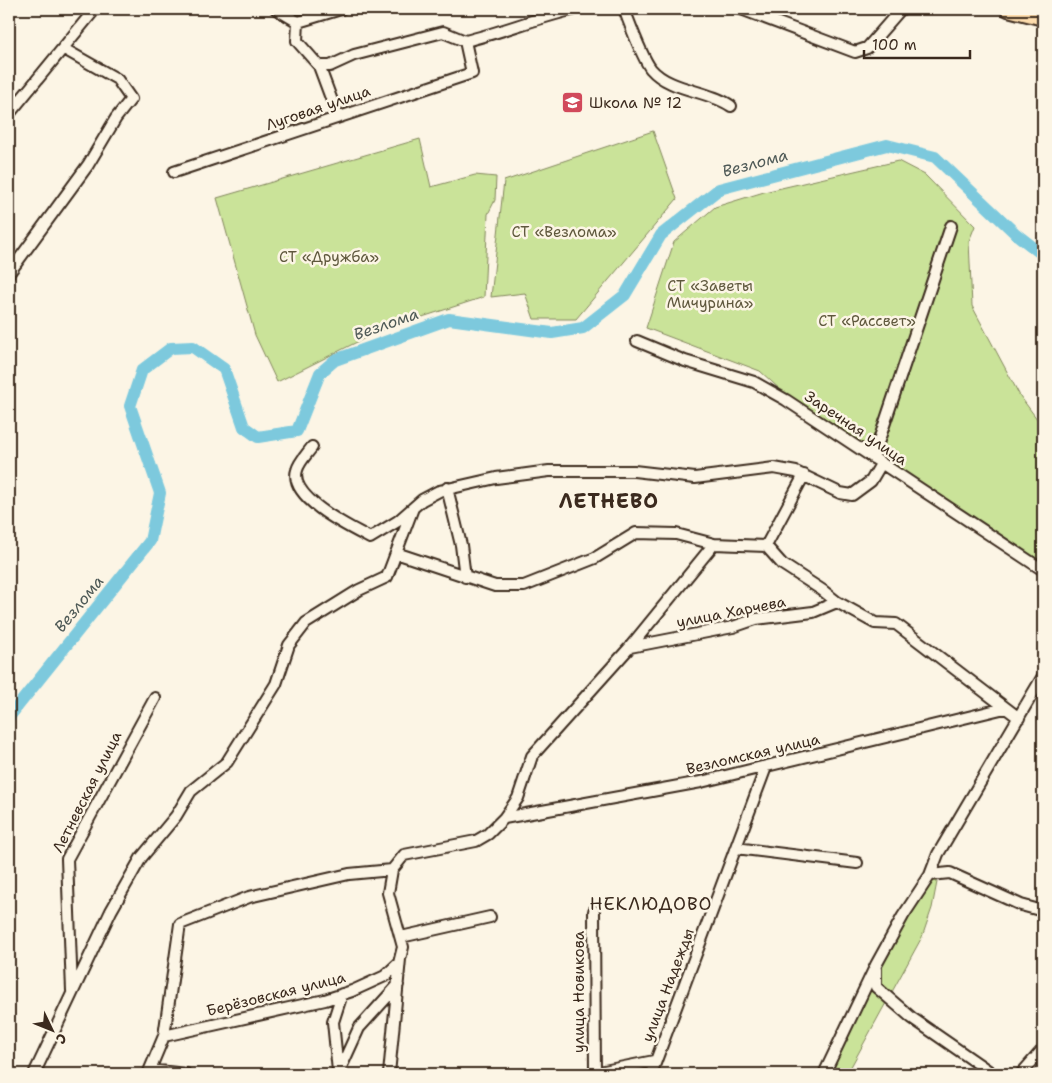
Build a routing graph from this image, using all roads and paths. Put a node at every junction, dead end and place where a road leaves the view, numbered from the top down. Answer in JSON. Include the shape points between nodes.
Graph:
{"nodes":[{"id":1,"x":95,"y":9,"type":"edge"},
{"id":2,"x":276,"y":9,"type":"edge"},
{"id":3,"x":341,"y":9,"type":"edge"},
{"id":4,"x":576,"y":9,"type":"edge"},
{"id":5,"x":624,"y":9,"type":"edge"},
{"id":6,"x":741,"y":9,"type":"edge"},
{"id":7,"x":901,"y":9,"type":"edge"},
{"id":8,"x":1008,"y":9,"type":"edge"},
{"id":9,"x":1043,"y":18,"type":"edge"},
{"id":10,"x":298,"y":22,"type":"junction"},
{"id":11,"x":465,"y":41,"type":"junction"},
{"id":12,"x":64,"y":49,"type":"junction"},
{"id":13,"x":319,"y":66,"type":"junction"},
{"id":14,"x":731,"y":106,"type":"dead end"},
{"id":15,"x":9,"y":114,"type":"edge"},
{"id":16,"x":338,"y":117,"type":"junction"},
{"id":17,"x":174,"y":172,"type":"dead end"},
{"id":18,"x":951,"y":226,"type":"dead end"},
{"id":19,"x":9,"y":274,"type":"edge"},
{"id":20,"x":637,"y":341,"type":"dead end"},
{"id":21,"x":312,"y":447,"type":"dead end"},
{"id":22,"x":877,"y":461,"type":"junction"},
{"id":23,"x":804,"y":475,"type":"junction"},
{"id":24,"x":448,"y":488,"type":"junction"},
{"id":25,"x":413,"y":508,"type":"junction"},
{"id":26,"x":387,"y":528,"type":"junction"},
{"id":27,"x":400,"y":543,"type":"junction"},
{"id":28,"x":714,"y":544,"type":"junction"},
{"id":29,"x":766,"y":546,"type":"junction"},
{"id":30,"x":396,"y":553,"type":"junction"},
{"id":31,"x":1043,"y":570,"type":"edge"},
{"id":32,"x":465,"y":577,"type":"junction"},
{"id":33,"x":837,"y":602,"type":"junction"},
{"id":34,"x":630,"y":647,"type":"junction"},
{"id":35,"x":1043,"y":676,"type":"edge"},
{"id":36,"x":155,"y":698,"type":"dead end"},
{"id":37,"x":1006,"y":708,"type":"junction"},
{"id":38,"x":1019,"y":718,"type":"junction"},
{"id":39,"x":766,"y":767,"type":"junction"},
{"id":40,"x":504,"y":818,"type":"junction"},
{"id":41,"x":736,"y":848,"type":"junction"},
{"id":42,"x":857,"y":863,"type":"dead end"},
{"id":43,"x":392,"y":870,"type":"junction"},
{"id":44,"x":930,"y":875,"type":"junction"},
{"id":45,"x":594,"y":910,"type":"dead end"},
{"id":46,"x":1043,"y":912,"type":"edge"},
{"id":47,"x":490,"y":917,"type":"dead end"},
{"id":48,"x":401,"y":937,"type":"junction"},
{"id":49,"x":400,"y":956,"type":"junction"},
{"id":50,"x":876,"y":965,"type":"junction"},
{"id":51,"x":398,"y":985,"type":"junction"},
{"id":52,"x":342,"y":994,"type":"junction"},
{"id":53,"x":72,"y":995,"type":"junction"},
{"id":54,"x":164,"y":1036,"type":"junction"},
{"id":55,"x":1043,"y":1049,"type":"edge"},
{"id":56,"x":654,"y":1062,"type":"junction"},
{"id":57,"x":149,"y":1072,"type":"edge"},
{"id":58,"x":34,"y":1074,"type":"edge"},
{"id":59,"x":186,"y":1074,"type":"edge"},
{"id":60,"x":338,"y":1074,"type":"edge"},
{"id":61,"x":389,"y":1074,"type":"edge"},
{"id":62,"x":592,"y":1074,"type":"edge"},
{"id":63,"x":651,"y":1074,"type":"edge"},
{"id":64,"x":824,"y":1074,"type":"edge"},
{"id":65,"x":993,"y":1074,"type":"edge"},
{"id":66,"x":1021,"y":1074,"type":"edge"}],
"edges":[{"from":1,"to":12,"type":"street"},
{"from":2,"to":10,"type":"street"},
{"from":3,"to":10,"type":"street"},
{"from":4,"to":11,"type":"street"},
{"from":5,"to":14,"type":"street","via":[[650,68],[660,78]]},
{"from":6,"to":7,"type":"street","via":[[855,52],[867,48]]},
{"from":8,"to":9,"type":"main road"},
{"from":10,"to":13,"type":"street","via":[[297,41]]},
{"from":11,"to":13,"type":"street","via":[[443,32],[354,55],[330,66]]},
{"from":11,"to":16,"type":"street","name":"Луговая улица","via":[[472,73]]},
{"from":12,"to":15,"type":"street"},
{"from":12,"to":19,"type":"street","via":[[117,79],[130,99],[88,165]]},
{"from":13,"to":16,"type":"street"},
{"from":16,"to":17,"type":"street","name":"Луговая улица"},
{"from":18,"to":22,"type":"street"},
{"from":20,"to":22,"type":"street","name":"Заречная улица","via":[[684,361],[754,382]]},
{"from":21,"to":26,"type":"street","via":[[296,471],[298,483],[318,509],[370,538]]},
{"from":22,"to":23,"type":"street","via":[[871,480],[852,495],[840,493]]},
{"from":22,"to":31,"type":"street","name":"Заречная улица"},
{"from":23,"to":24,"type":"street","via":[[774,468],[695,478],[634,471],[549,471]]},
{"from":23,"to":29,"type":"street"},
{"from":24,"to":25,"type":"street","via":[[428,496]]},
{"from":24,"to":32,"type":"street"},
{"from":25,"to":26,"type":"street"},
{"from":25,"to":27,"type":"street"},
{"from":26,"to":27,"type":"street","via":[[398,536]]},
{"from":27,"to":30,"type":"street"},
{"from":28,"to":29,"type":"street"},
{"from":28,"to":32,"type":"street","via":[[676,534],[636,533],[595,558],[524,586],[495,586]]},
{"from":28,"to":34,"type":"street"},
{"from":29,"to":33,"type":"street","via":[[782,564]]},
{"from":30,"to":32,"type":"street"},
{"from":30,"to":53,"type":"street","via":[[387,577],[359,590],[306,623],[289,645],[276,684],[227,762],[191,791],[176,816],[141,858],[111,911]]},
{"from":33,"to":34,"type":"street","name":"улица Харчева","via":[[812,612],[756,619],[733,627]]},
{"from":33,"to":37,"type":"street","via":[[875,623],[896,624]]},
{"from":34,"to":40,"type":"street","via":[[532,756],[518,798]]},
{"from":35,"to":38,"type":"street"},
{"from":36,"to":53,"type":"street","name":"Летневская улица","via":[[66,859]]},
{"from":37,"to":38,"type":"street"},
{"from":37,"to":39,"type":"street","name":"Везломская улица"},
{"from":38,"to":44,"type":"street","via":[[938,854]]},
{"from":39,"to":40,"type":"street","name":"Везломская улица"},
{"from":39,"to":41,"type":"street","name":"улица Надежды"},
{"from":40,"to":43,"type":"street","via":[[476,841],[404,855]]},
{"from":41,"to":42,"type":"street"},
{"from":41,"to":56,"type":"street","name":"улица Надежды"},
{"from":43,"to":48,"type":"street","via":[[388,893]]},
{"from":43,"to":54,"type":"street","via":[[348,874],[248,897],[180,924]]},
{"from":44,"to":46,"type":"street","via":[[950,873]]},
{"from":44,"to":50,"type":"street","via":[[902,916]]},
{"from":45,"to":62,"type":"street","name":"улица Новикова"},
{"from":47,"to":48,"type":"street"},
{"from":48,"to":49,"type":"street","via":[[403,947]]},
{"from":49,"to":51,"type":"street"},
{"from":49,"to":52,"type":"street","name":"Берёзовская улица","via":[[399,963],[385,976]]},
{"from":50,"to":64,"type":"street"},
{"from":50,"to":65,"type":"street","via":[[876,987],[912,1018]]},
{"from":51,"to":60,"type":"street","via":[[359,1028]]},
{"from":51,"to":61,"type":"street"},
{"from":52,"to":54,"type":"street","name":"Берёзовская улица"},
{"from":52,"to":60,"type":"street","via":[[333,1022]]},
{"from":53,"to":58,"type":"street"},
{"from":54,"to":57,"type":"street"},
{"from":55,"to":66,"type":"street"},
{"from":56,"to":62,"type":"street"},
{"from":56,"to":63,"type":"street","name":"улица Надежды"},
{"from":57,"to":59,"type":"street"}]}
